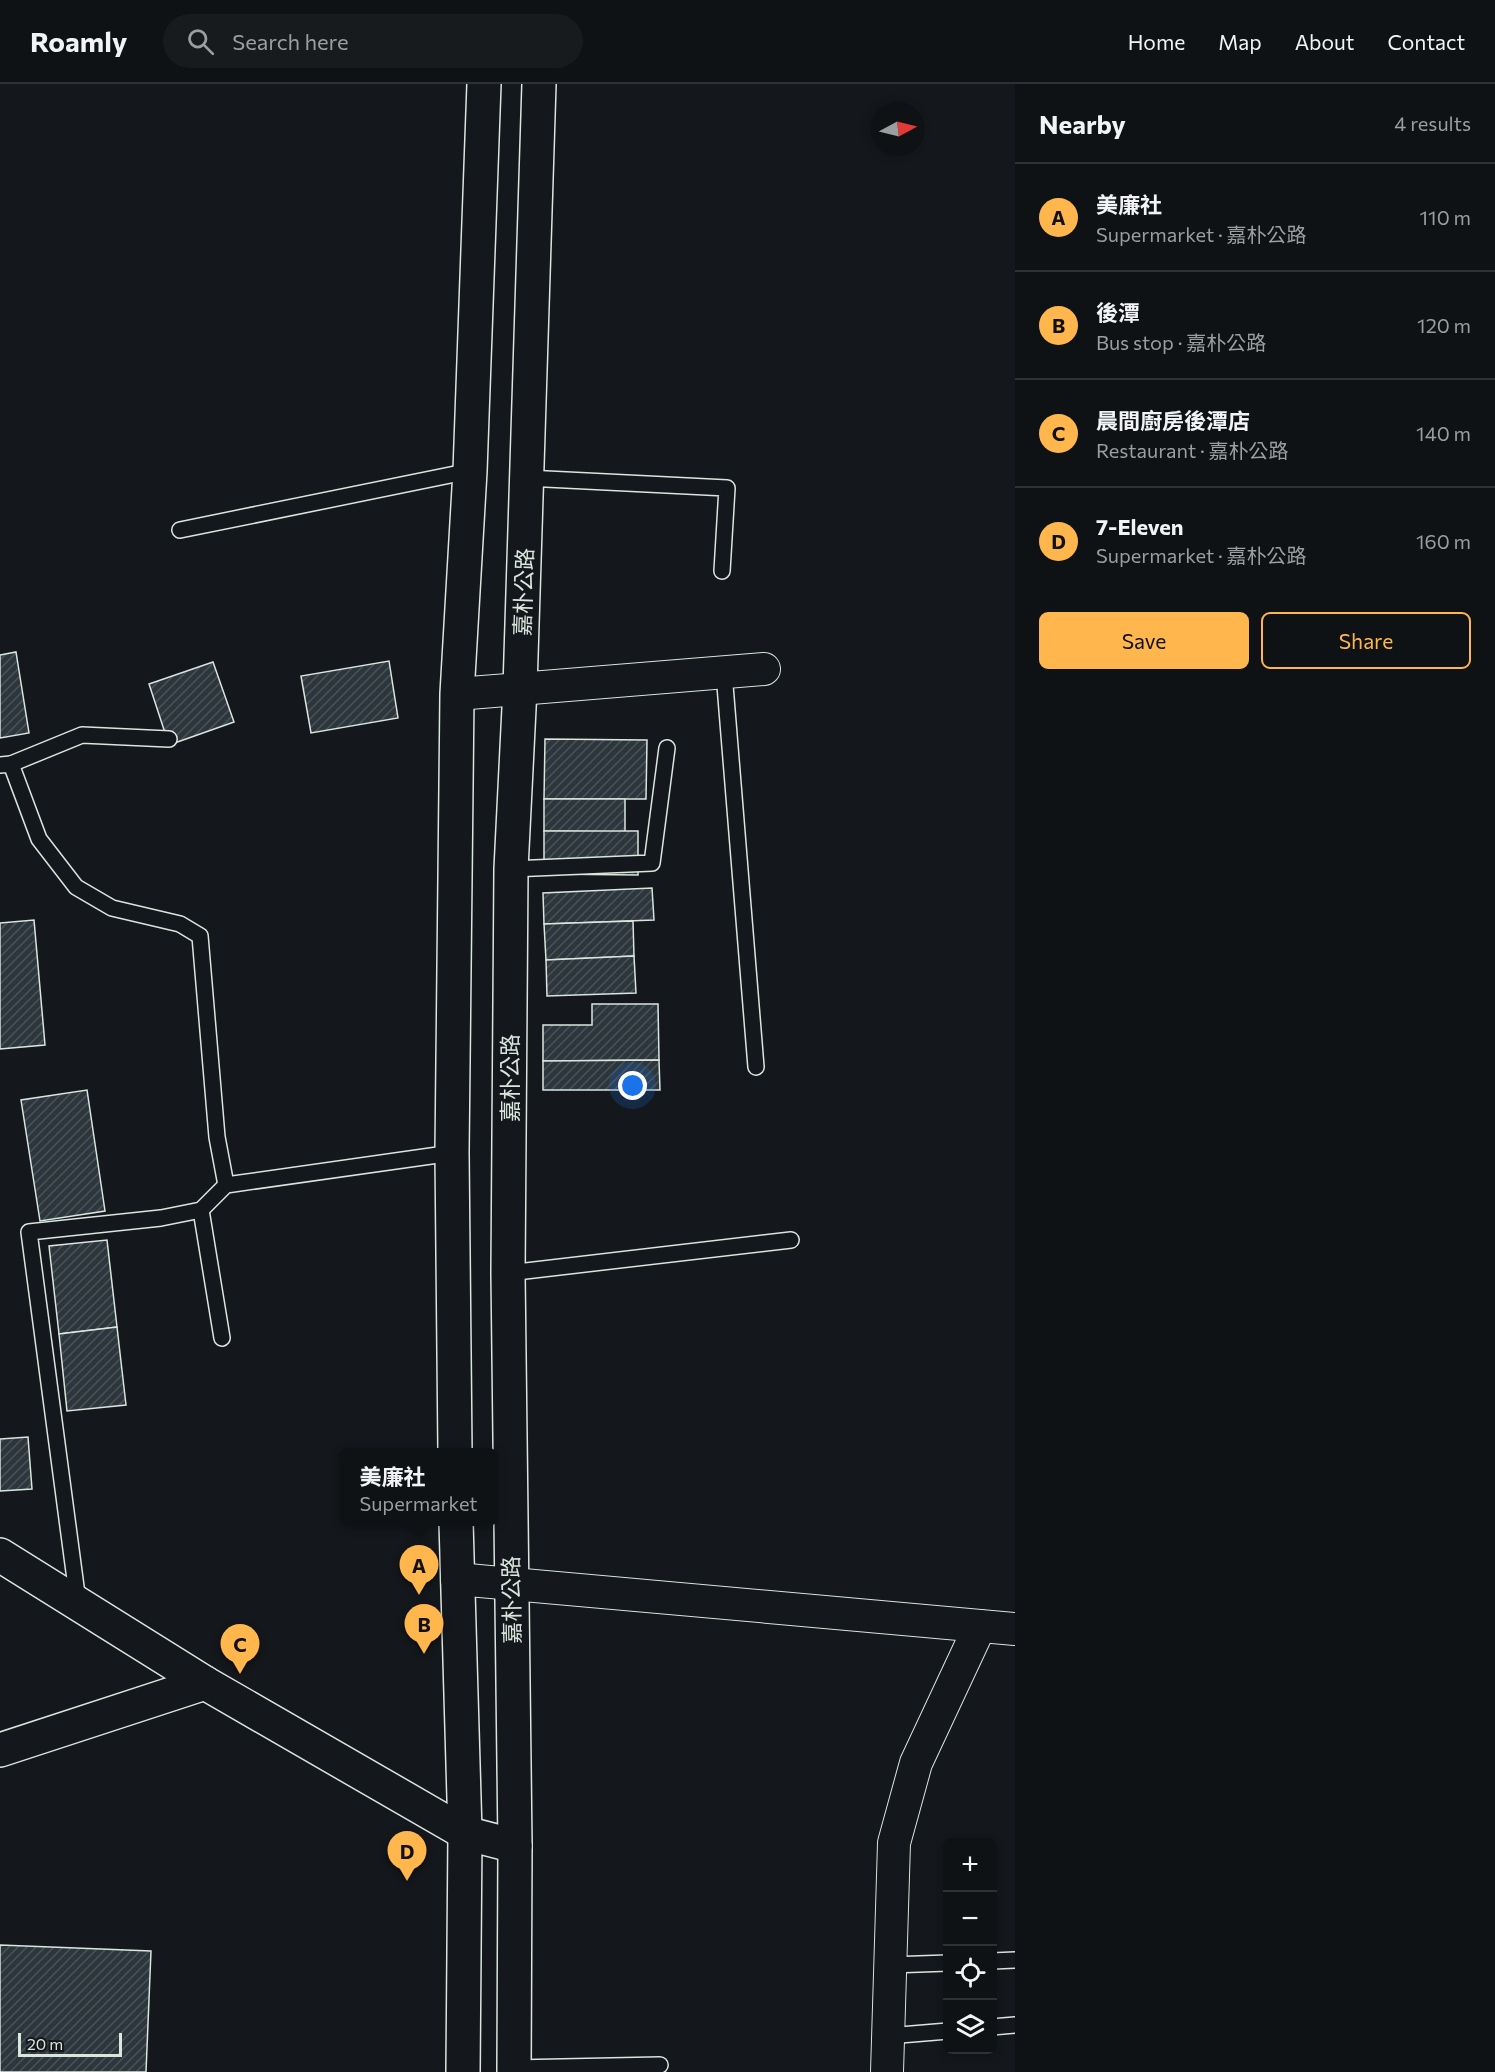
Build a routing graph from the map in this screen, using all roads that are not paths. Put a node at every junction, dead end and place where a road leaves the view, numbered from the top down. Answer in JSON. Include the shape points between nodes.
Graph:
{"nodes":[{"id":1,"x":484,"y":84,"type":"edge"},
{"id":2,"x":539,"y":84,"type":"edge"},
{"id":3,"x":470,"y":471,"type":"junction"},
{"id":4,"x":526,"y":478,"type":"junction"},
{"id":5,"x":180,"y":530,"type":"dead end"},
{"id":6,"x":722,"y":572,"type":"dead end"},
{"id":7,"x":764,"y":669,"type":"dead end"},
{"id":8,"x":724,"y":673,"type":"junction"},
{"id":9,"x":520,"y":688,"type":"junction"},
{"id":10,"x":458,"y":694,"type":"junction"},
{"id":11,"x":169,"y":739,"type":"dead end"},
{"id":12,"x":667,"y":748,"type":"dead end"},
{"id":13,"x":5,"y":765,"type":"edge"},
{"id":14,"x":511,"y":869,"type":"junction"},
{"id":15,"x":756,"y":1067,"type":"dead end"},
{"id":16,"x":452,"y":1153,"type":"junction"},
{"id":17,"x":226,"y":1185,"type":"junction"},
{"id":18,"x":201,"y":1210,"type":"junction"},
{"id":19,"x":791,"y":1240,"type":"dead end"},
{"id":20,"x":508,"y":1273,"type":"junction"},
{"id":21,"x":222,"y":1338,"type":"dead end"},
{"id":22,"x":455,"y":1448,"type":"edge"},
{"id":23,"x":456,"y":1526,"type":"edge"},
{"id":24,"x":0,"y":1555,"type":"edge"},
{"id":25,"x":457,"y":1579,"type":"junction"},
{"id":26,"x":511,"y":1584,"type":"junction"},
{"id":27,"x":78,"y":1604,"type":"junction"},
{"id":28,"x":980,"y":1626,"type":"junction"},
{"id":29,"x":1015,"y":1629,"type":"edge"},
{"id":30,"x":205,"y":1683,"type":"junction"},
{"id":31,"x":0,"y":1750,"type":"edge"},
{"id":32,"x":465,"y":1833,"type":"junction"},
{"id":33,"x":514,"y":1846,"type":"junction"},
{"id":34,"x":1015,"y":1960,"type":"edge"},
{"id":35,"x":997,"y":1961,"type":"edge"},
{"id":36,"x":943,"y":1963,"type":"edge"},
{"id":37,"x":890,"y":1965,"type":"junction"},
{"id":38,"x":1015,"y":2025,"type":"edge"},
{"id":39,"x":997,"y":2027,"type":"edge"},
{"id":40,"x":943,"y":2031,"type":"edge"},
{"id":41,"x":888,"y":2036,"type":"junction"},
{"id":42,"x":660,"y":2065,"type":"dead end"},
{"id":43,"x":514,"y":2070,"type":"edge"},
{"id":44,"x":463,"y":2072,"type":"edge"},
{"id":45,"x":887,"y":2072,"type":"edge"}],
"edges":[{"from":1,"to":3,"type":"main road"},
{"from":2,"to":4,"type":"main road","name":"嘉朴公路"},
{"from":3,"to":5,"type":"lane"},
{"from":3,"to":10,"type":"main road"},
{"from":4,"to":6,"type":"lane","via":[[727,488]]},
{"from":4,"to":9,"type":"main road","name":"嘉朴公路"},
{"from":7,"to":8,"type":"street"},
{"from":8,"to":9,"type":"street"},
{"from":8,"to":15,"type":"lane"},
{"from":9,"to":10,"type":"street"},
{"from":9,"to":14,"type":"main road","name":"嘉朴公路"},
{"from":10,"to":16,"type":"main road"},
{"from":11,"to":13,"type":"lane","via":[[82,735]]},
{"from":12,"to":14,"type":"lane","via":[[652,863]]},
{"from":13,"to":17,"type":"lane","via":[[39,839],[76,887],[112,908],[180,924],[200,936],[217,1137]]},
{"from":14,"to":20,"type":"main road","name":"嘉朴公路"},
{"from":16,"to":17,"type":"lane"},
{"from":16,"to":22,"type":"main road"},
{"from":17,"to":18,"type":"lane"},
{"from":18,"to":21,"type":"lane"},
{"from":18,"to":27,"type":"lane","via":[[29,1232]]},
{"from":19,"to":20,"type":"lane"},
{"from":20,"to":26,"type":"main road","name":"嘉朴公路"},
{"from":23,"to":25,"type":"main road"},
{"from":24,"to":27,"type":"main road"},
{"from":25,"to":26,"type":"street"},
{"from":25,"to":32,"type":"main road"},
{"from":26,"to":28,"type":"street"},
{"from":26,"to":33,"type":"main road","name":"嘉朴公路"},
{"from":27,"to":30,"type":"main road"},
{"from":28,"to":29,"type":"street"},
{"from":28,"to":37,"type":"street","via":[[916,1763],[894,1843]]},
{"from":30,"to":31,"type":"main road"},
{"from":30,"to":32,"type":"main road"},
{"from":32,"to":33,"type":"main road"},
{"from":32,"to":44,"type":"main road"},
{"from":33,"to":43,"type":"main road","name":"嘉朴公路"},
{"from":34,"to":35,"type":"lane"},
{"from":36,"to":37,"type":"lane"},
{"from":37,"to":41,"type":"street"},
{"from":38,"to":39,"type":"lane"},
{"from":40,"to":41,"type":"lane"},
{"from":41,"to":45,"type":"street"},
{"from":42,"to":43,"type":"lane"}]}
